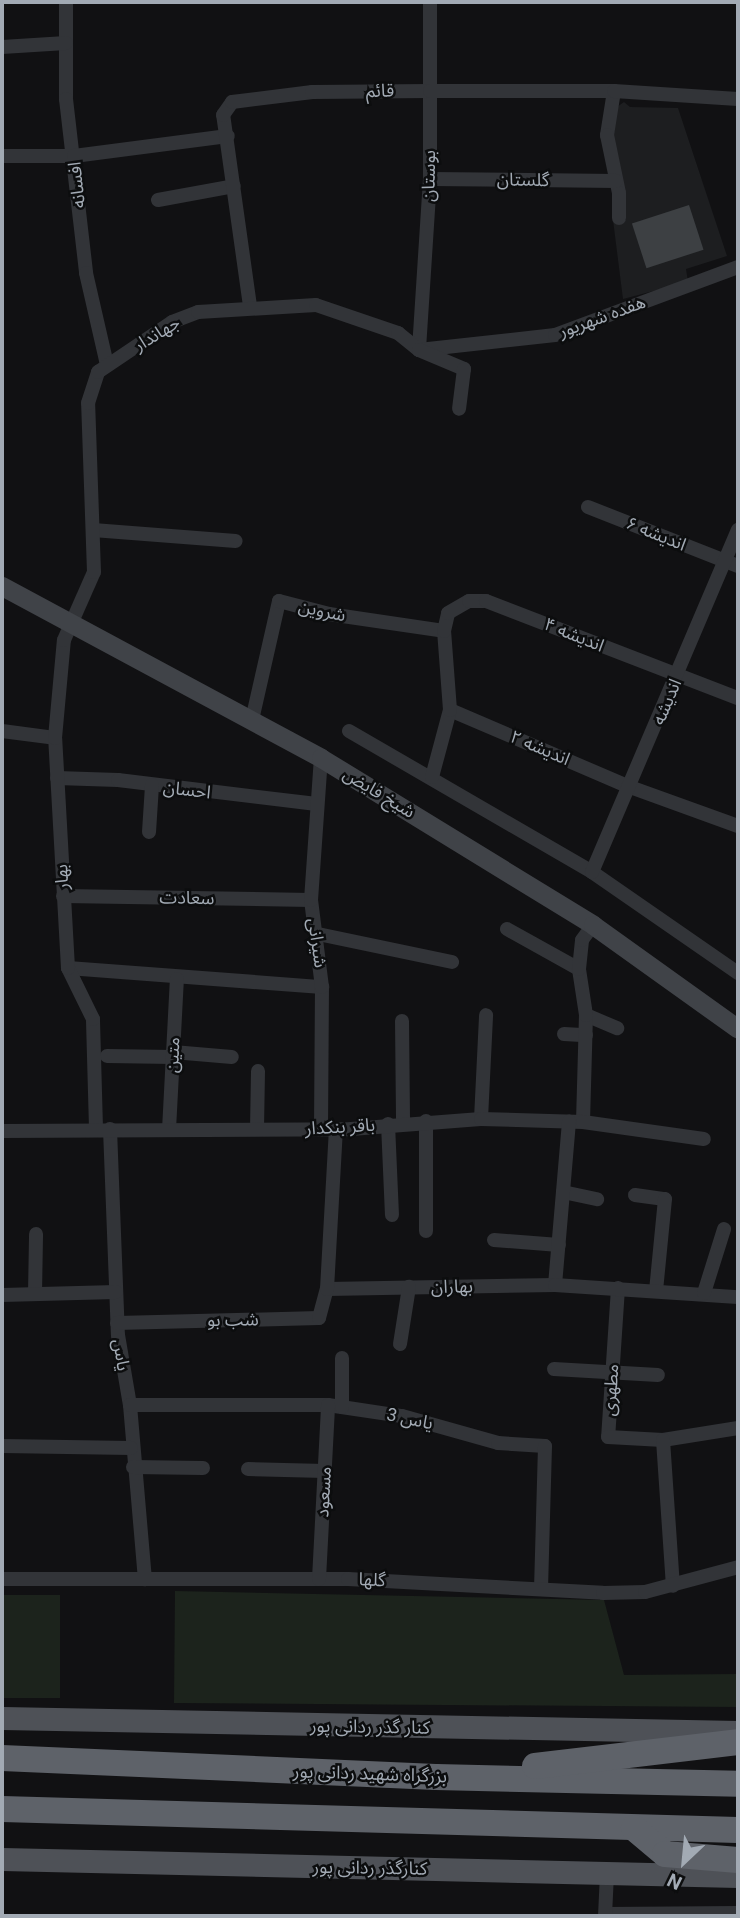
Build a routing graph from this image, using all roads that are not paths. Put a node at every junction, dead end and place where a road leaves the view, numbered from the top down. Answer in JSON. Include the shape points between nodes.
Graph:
{"nodes":[{"id":1,"x":66,"y":2,"type":"edge"},
{"id":2,"x":430,"y":2,"type":"edge"},
{"id":3,"x":66,"y":43,"type":"junction"},
{"id":4,"x":2,"y":47,"type":"edge"},
{"id":5,"x":430,"y":91,"type":"junction"},
{"id":6,"x":614,"y":91,"type":"junction"},
{"id":7,"x":738,"y":99,"type":"edge"},
{"id":8,"x":228,"y":136,"type":"junction"},
{"id":9,"x":2,"y":156,"type":"edge"},
{"id":10,"x":74,"y":156,"type":"junction"},
{"id":11,"x":430,"y":179,"type":"junction"},
{"id":12,"x":616,"y":181,"type":"junction"},
{"id":13,"x":234,"y":186,"type":"junction"},
{"id":14,"x":158,"y":200,"type":"dead end"},
{"id":15,"x":619,"y":218,"type":"dead end"},
{"id":16,"x":738,"y":267,"type":"edge"},
{"id":17,"x":250,"y":306,"type":"junction"},
{"id":18,"x":419,"y":350,"type":"junction"},
{"id":19,"x":107,"y":365,"type":"junction"},
{"id":20,"x":458,"y":409,"type":"dead end"},
{"id":21,"x":588,"y":507,"type":"dead end"},
{"id":22,"x":93,"y":530,"type":"junction"},
{"id":23,"x":738,"y":530,"type":"edge"},
{"id":24,"x":236,"y":541,"type":"dead end"},
{"id":25,"x":732,"y":564,"type":"edge"},
{"id":26,"x":2,"y":586,"type":"edge"},
{"id":27,"x":75,"y":623,"type":"junction"},
{"id":28,"x":444,"y":631,"type":"junction"},
{"id":29,"x":678,"y":676,"type":"junction"},
{"id":30,"x":738,"y":698,"type":"edge"},
{"id":31,"x":450,"y":710,"type":"junction"},
{"id":32,"x":252,"y":720,"type":"junction"},
{"id":33,"x":2,"y":731,"type":"edge"},
{"id":34,"x":349,"y":731,"type":"dead end"},
{"id":35,"x":55,"y":738,"type":"junction"},
{"id":36,"x":321,"y":758,"type":"junction"},
{"id":37,"x":432,"y":777,"type":"junction"},
{"id":38,"x":57,"y":778,"type":"junction"},
{"id":39,"x":152,"y":785,"type":"junction"},
{"id":40,"x":630,"y":787,"type":"junction"},
{"id":41,"x":317,"y":804,"type":"junction"},
{"id":42,"x":738,"y":826,"type":"edge"},
{"id":43,"x":149,"y":832,"type":"dead end"},
{"id":44,"x":592,"y":872,"type":"junction"},
{"id":45,"x":63,"y":896,"type":"junction"},
{"id":46,"x":311,"y":900,"type":"junction"},
{"id":47,"x":593,"y":925,"type":"junction"},
{"id":48,"x":506,"y":929,"type":"dead end"},
{"id":49,"x":318,"y":934,"type":"junction"},
{"id":50,"x":452,"y":962,"type":"dead end"},
{"id":51,"x":68,"y":968,"type":"junction"},
{"id":52,"x":579,"y":969,"type":"junction"},
{"id":53,"x":738,"y":973,"type":"edge"},
{"id":54,"x":177,"y":979,"type":"junction"},
{"id":55,"x":323,"y":987,"type":"junction"},
{"id":56,"x":486,"y":1015,"type":"dead end"},
{"id":57,"x":586,"y":1015,"type":"junction"},
{"id":58,"x":402,"y":1021,"type":"dead end"},
{"id":59,"x":617,"y":1028,"type":"dead end"},
{"id":60,"x":738,"y":1029,"type":"edge"},
{"id":61,"x":564,"y":1034,"type":"dead end"},
{"id":62,"x":586,"y":1035,"type":"junction"},
{"id":63,"x":173,"y":1054,"type":"junction"},
{"id":64,"x":107,"y":1056,"type":"dead end"},
{"id":65,"x":232,"y":1057,"type":"dead end"},
{"id":66,"x":258,"y":1071,"type":"dead end"},
{"id":67,"x":481,"y":1119,"type":"junction"},
{"id":68,"x":426,"y":1121,"type":"junction"},
{"id":69,"x":576,"y":1122,"type":"junction"},
{"id":70,"x":396,"y":1123,"type":"junction"},
{"id":71,"x":103,"y":1128,"type":"junction"},
{"id":72,"x":257,"y":1129,"type":"junction"},
{"id":73,"x":328,"y":1129,"type":"junction"},
{"id":74,"x":169,"y":1130,"type":"junction"},
{"id":75,"x":2,"y":1131,"type":"edge"},
{"id":76,"x":704,"y":1139,"type":"dead end"},
{"id":77,"x":563,"y":1192,"type":"junction"},
{"id":78,"x":635,"y":1195,"type":"dead end"},
{"id":79,"x":597,"y":1199,"type":"dead end"},
{"id":80,"x":392,"y":1215,"type":"dead end"},
{"id":81,"x":724,"y":1230,"type":"dead end"},
{"id":82,"x":426,"y":1231,"type":"dead end"},
{"id":83,"x":36,"y":1234,"type":"dead end"},
{"id":84,"x":494,"y":1240,"type":"dead end"},
{"id":85,"x":559,"y":1245,"type":"junction"},
{"id":86,"x":555,"y":1285,"type":"junction"},
{"id":87,"x":409,"y":1287,"type":"junction"},
{"id":88,"x":618,"y":1288,"type":"junction"},
{"id":89,"x":327,"y":1289,"type":"junction"},
{"id":90,"x":656,"y":1290,"type":"junction"},
{"id":91,"x":116,"y":1292,"type":"junction"},
{"id":92,"x":704,"y":1293,"type":"junction"},
{"id":93,"x":34,"y":1294,"type":"junction"},
{"id":94,"x":2,"y":1295,"type":"edge"},
{"id":95,"x":738,"y":1297,"type":"edge"},
{"id":96,"x":117,"y":1323,"type":"junction"},
{"id":97,"x":400,"y":1344,"type":"dead end"},
{"id":98,"x":342,"y":1358,"type":"dead end"},
{"id":99,"x":554,"y":1369,"type":"dead end"},
{"id":100,"x":612,"y":1373,"type":"junction"},
{"id":101,"x":658,"y":1375,"type":"dead end"},
{"id":102,"x":130,"y":1405,"type":"junction"},
{"id":103,"x":335,"y":1406,"type":"junction"},
{"id":104,"x":738,"y":1428,"type":"edge"},
{"id":105,"x":663,"y":1440,"type":"junction"},
{"id":106,"x":2,"y":1446,"type":"edge"},
{"id":107,"x":131,"y":1448,"type":"junction"},
{"id":108,"x":133,"y":1466,"type":"junction"},
{"id":109,"x":203,"y":1468,"type":"dead end"},
{"id":110,"x":248,"y":1469,"type":"dead end"},
{"id":111,"x":325,"y":1471,"type":"junction"},
{"id":112,"x":738,"y":1567,"type":"edge"},
{"id":113,"x":2,"y":1579,"type":"edge"},
{"id":114,"x":145,"y":1579,"type":"junction"},
{"id":115,"x":319,"y":1579,"type":"junction"},
{"id":116,"x":673,"y":1586,"type":"junction"},
{"id":117,"x":541,"y":1588,"type":"junction"},
{"id":118,"x":2,"y":1718,"type":"edge"},
{"id":119,"x":738,"y":1732,"type":"edge"},
{"id":120,"x":738,"y":1742,"type":"edge"},
{"id":121,"x":2,"y":1758,"type":"edge"},
{"id":122,"x":436,"y":1777,"type":"junction"},
{"id":123,"x":738,"y":1784,"type":"edge"},
{"id":124,"x":2,"y":1809,"type":"edge"},
{"id":125,"x":634,"y":1828,"type":"junction"},
{"id":126,"x":738,"y":1830,"type":"edge"},
{"id":127,"x":2,"y":1859,"type":"edge"},
{"id":128,"x":738,"y":1860,"type":"edge"},
{"id":129,"x":607,"y":1873,"type":"junction"},
{"id":130,"x":738,"y":1876,"type":"edge"},
{"id":131,"x":738,"y":1913,"type":"edge"},
{"id":132,"x":606,"y":1915,"type":"edge"}],
"edges":[{"from":1,"to":3,"type":"street","name":"افسانه"},
{"from":2,"to":5,"type":"street","name":"بوستان"},
{"from":3,"to":4,"type":"street"},
{"from":3,"to":10,"type":"street","name":"افسانه","via":[[65,99]]},
{"from":5,"to":6,"type":"street","name":"قائم"},
{"from":5,"to":8,"type":"street","name":"قائم","via":[[252,97],[232,102],[223,116]]},
{"from":5,"to":11,"type":"street","name":"بوستان"},
{"from":6,"to":7,"type":"street","name":"قائم"},
{"from":6,"to":12,"type":"street","via":[[607,135]]},
{"from":8,"to":10,"type":"street"},
{"from":8,"to":13,"type":"street","name":"قائم"},
{"from":9,"to":10,"type":"street"},
{"from":10,"to":19,"type":"street","name":"افسانه","via":[[86,273]]},
{"from":11,"to":12,"type":"street","name":"گلستان"},
{"from":11,"to":18,"type":"street","name":"بوستان"},
{"from":12,"to":15,"type":"street"},
{"from":13,"to":14,"type":"street"},
{"from":13,"to":17,"type":"street","name":"قائم"},
{"from":16,"to":18,"type":"street","name":"هفده شهریور","via":[[555,335]]},
{"from":17,"to":18,"type":"street","name":"جهاندار","via":[[316,305],[348,313],[398,333]]},
{"from":17,"to":19,"type":"street","name":"جهاندار","via":[[198,312],[172,322]]},
{"from":18,"to":20,"type":"street","name":"جهاندار","via":[[464,369]]},
{"from":19,"to":22,"type":"street","name":"جهاندار","via":[[98,372],[88,403]]},
{"from":21,"to":25,"type":"street","name":"اندیشه ۶"},
{"from":22,"to":24,"type":"street"},
{"from":22,"to":27,"type":"street","name":"جهاندار","via":[[94,572]]},
{"from":23,"to":25,"type":"street","name":"اندیشه"},
{"from":25,"to":29,"type":"street","name":"اندیشه"},
{"from":26,"to":27,"type":"street","name":"شیخ فایض"},
{"from":27,"to":32,"type":"street","name":"شیخ فایض"},
{"from":27,"to":35,"type":"street","name":"بهار","via":[[64,639]]},
{"from":28,"to":29,"type":"street","name":"اندیشه ۴","via":[[448,613],[469,601],[486,601]]},
{"from":28,"to":31,"type":"street"},
{"from":28,"to":32,"type":"street","name":"شروین","via":[[329,614],[279,601]]},
{"from":29,"to":30,"type":"street","name":"اندیشه ۴"},
{"from":29,"to":40,"type":"street","name":"اندیشه"},
{"from":31,"to":37,"type":"street"},
{"from":31,"to":40,"type":"street","name":"اندیشه ۲"},
{"from":32,"to":36,"type":"street","name":"شیخ فایض"},
{"from":33,"to":35,"type":"street"},
{"from":34,"to":37,"type":"street"},
{"from":35,"to":38,"type":"street","name":"بهار"},
{"from":36,"to":41,"type":"street","name":"شیرانی"},
{"from":36,"to":47,"type":"street","name":"شیخ فایض"},
{"from":37,"to":44,"type":"street","via":[[516,831]]},
{"from":38,"to":39,"type":"street","name":"احسان"},
{"from":38,"to":45,"type":"street","name":"بهار"},
{"from":39,"to":41,"type":"street","name":"احسان"},
{"from":39,"to":43,"type":"street"},
{"from":40,"to":42,"type":"street","name":"اندیشه ۲"},
{"from":40,"to":44,"type":"street","name":"اندیشه"},
{"from":41,"to":46,"type":"street","name":"شیرانی"},
{"from":44,"to":53,"type":"street"},
{"from":45,"to":46,"type":"street","name":"سعادت"},
{"from":45,"to":51,"type":"street","name":"بهار"},
{"from":46,"to":49,"type":"street","name":"شیرانی"},
{"from":47,"to":52,"type":"street","via":[[582,940]]},
{"from":47,"to":60,"type":"street","name":"شیخ فایض"},
{"from":48,"to":52,"type":"street"},
{"from":49,"to":50,"type":"street"},
{"from":49,"to":55,"type":"street","name":"شیرانی"},
{"from":51,"to":54,"type":"street"},
{"from":51,"to":71,"type":"street","name":"بهار","via":[[93,1019]]},
{"from":52,"to":57,"type":"street"},
{"from":54,"to":55,"type":"street"},
{"from":54,"to":63,"type":"street","name":"متین"},
{"from":55,"to":73,"type":"street","name":"شیرانی"},
{"from":56,"to":67,"type":"street"},
{"from":57,"to":59,"type":"street"},
{"from":57,"to":62,"type":"street"},
{"from":58,"to":70,"type":"street"},
{"from":61,"to":62,"type":"street"},
{"from":62,"to":69,"type":"street"},
{"from":63,"to":64,"type":"street"},
{"from":63,"to":65,"type":"street"},
{"from":63,"to":74,"type":"street","name":"متین"},
{"from":66,"to":72,"type":"street"},
{"from":67,"to":68,"type":"street","name":"باقر بنکدار"},
{"from":67,"to":69,"type":"street","name":"باقر بنکدار"},
{"from":68,"to":70,"type":"street","name":"باقر بنکدار"},
{"from":68,"to":82,"type":"street"},
{"from":69,"to":76,"type":"street","name":"باقر بنکدار"},
{"from":69,"to":77,"type":"street"},
{"from":70,"to":73,"type":"street","name":"باقر بنکدار"},
{"from":70,"to":80,"type":"street"},
{"from":71,"to":74,"type":"street","name":"باقر بنکدار"},
{"from":71,"to":75,"type":"street","name":"باقر بنکدار"},
{"from":71,"to":91,"type":"street","name":"یاس"},
{"from":72,"to":73,"type":"street","name":"باقر بنکدار"},
{"from":72,"to":74,"type":"street","name":"باقر بنکدار"},
{"from":73,"to":89,"type":"street"},
{"from":77,"to":79,"type":"street"},
{"from":77,"to":85,"type":"street"},
{"from":78,"to":90,"type":"street","via":[[665,1199]]},
{"from":81,"to":92,"type":"street"},
{"from":83,"to":93,"type":"street"},
{"from":84,"to":85,"type":"street"},
{"from":85,"to":86,"type":"street"},
{"from":86,"to":87,"type":"street","name":"بهاران"},
{"from":86,"to":88,"type":"street","name":"بهاران"},
{"from":87,"to":89,"type":"street","name":"بهاران"},
{"from":87,"to":97,"type":"street"},
{"from":88,"to":90,"type":"street","name":"بهاران"},
{"from":88,"to":100,"type":"street","name":"مطهری"},
{"from":89,"to":96,"type":"street","name":"شب بو","via":[[318,1318]]},
{"from":90,"to":92,"type":"street","name":"بهاران"},
{"from":91,"to":93,"type":"street"},
{"from":91,"to":96,"type":"street","name":"یاس"},
{"from":92,"to":95,"type":"street","name":"بهاران"},
{"from":93,"to":94,"type":"street"},
{"from":96,"to":102,"type":"street","name":"یاس"},
{"from":98,"to":103,"type":"street","name":"مسعود"},
{"from":99,"to":100,"type":"street"},
{"from":100,"to":101,"type":"street"},
{"from":100,"to":105,"type":"street","name":"مطهری","via":[[608,1437]]},
{"from":102,"to":103,"type":"street","name":"یاس 3"},
{"from":102,"to":107,"type":"street","name":"یاس"},
{"from":103,"to":111,"type":"street","name":"مسعود"},
{"from":103,"to":117,"type":"street","name":"یاس 3","via":[[402,1416],[498,1443],[545,1446]]},
{"from":104,"to":105,"type":"street"},
{"from":105,"to":116,"type":"street"},
{"from":106,"to":107,"type":"street"},
{"from":107,"to":108,"type":"street","name":"یاس"},
{"from":108,"to":109,"type":"street"},
{"from":108,"to":114,"type":"street","name":"یاس"},
{"from":110,"to":111,"type":"street"},
{"from":111,"to":115,"type":"street","name":"مسعود"},
{"from":112,"to":116,"type":"street","name":"گلها"},
{"from":113,"to":114,"type":"street","name":"گلها"},
{"from":114,"to":115,"type":"street","name":"گلها"},
{"from":115,"to":117,"type":"street","name":"گلها"},
{"from":116,"to":117,"type":"street","name":"گلها","via":[[603,1594]]},
{"from":118,"to":119,"type":"main road","name":"کنار گذر ردانی پور"},
{"from":120,"to":122,"type":"highway"},
{"from":121,"to":122,"type":"highway","name":"بزرگراه شهید ردانی پور"},
{"from":122,"to":123,"type":"highway","name":"بزرگراه شهید ردانی پور"},
{"from":124,"to":125,"type":"highway"},
{"from":125,"to":126,"type":"highway"},
{"from":125,"to":128,"type":"highway","via":[[665,1854]]},
{"from":127,"to":129,"type":"main road","name":"کنارگذر ردانی پور"},
{"from":129,"to":130,"type":"main road","name":"کنارگذر ردانی پور"},
{"from":129,"to":132,"type":"street"},
{"from":131,"to":132,"type":"street"}]}
